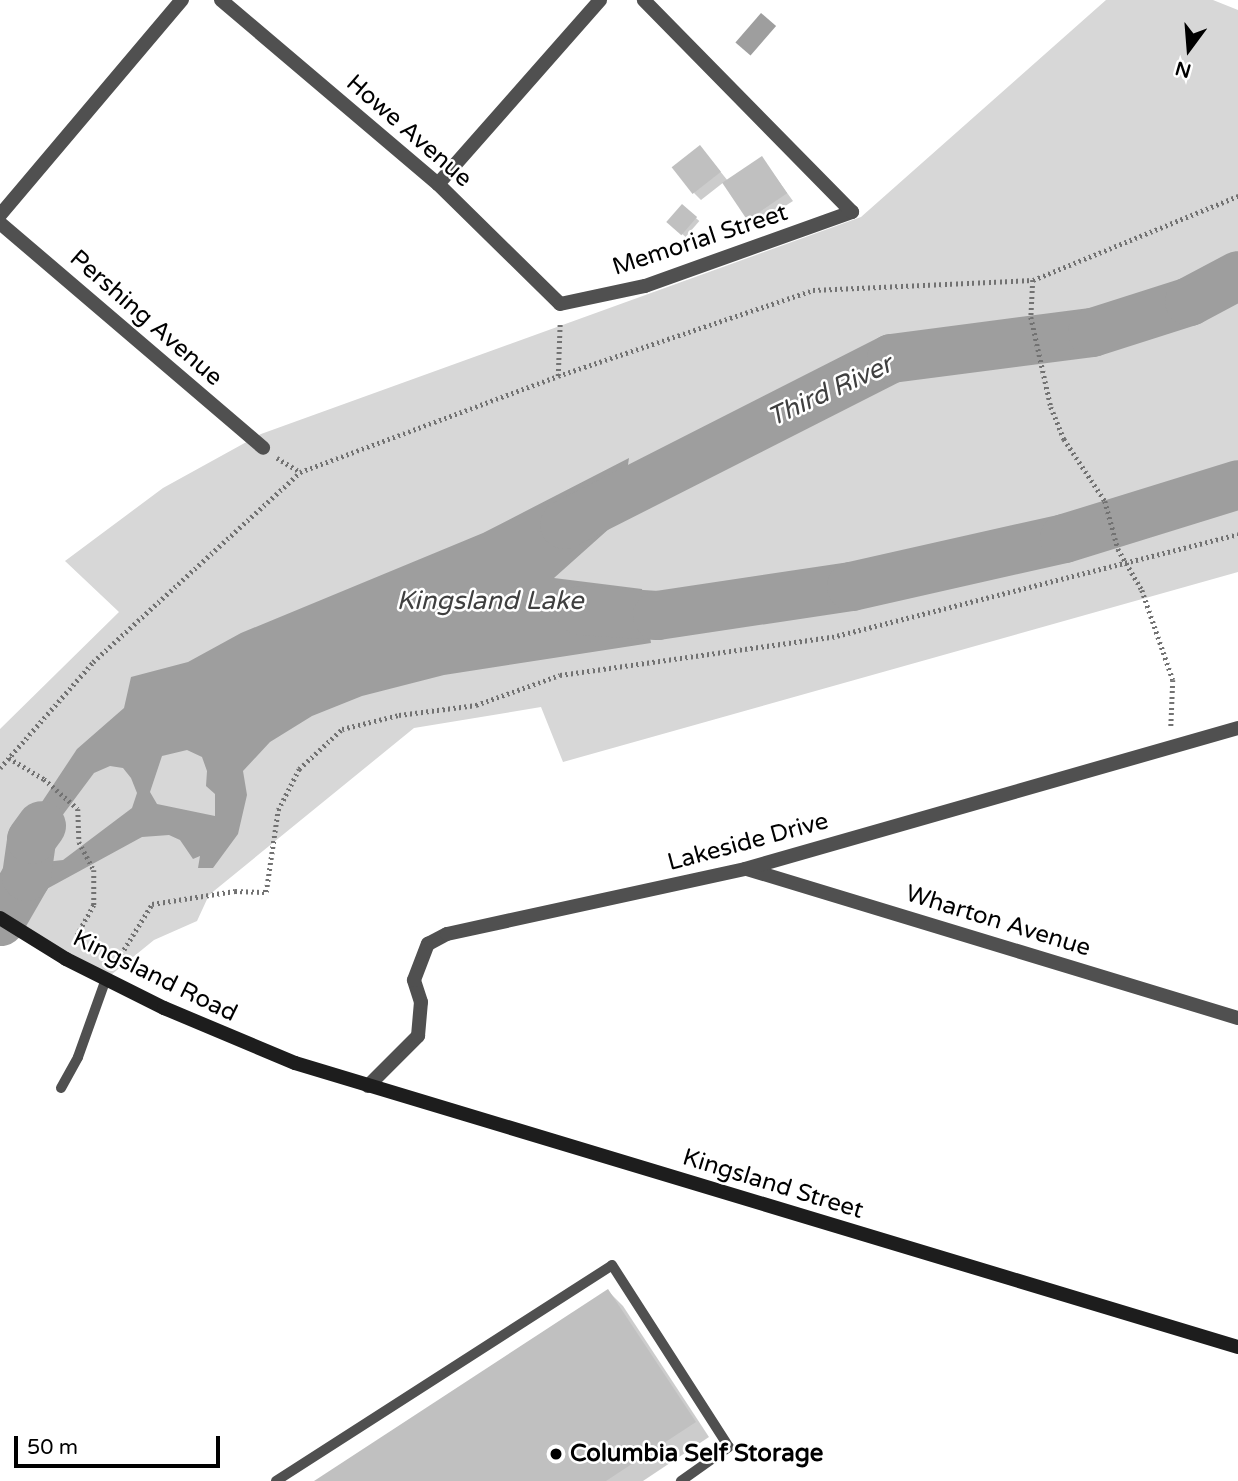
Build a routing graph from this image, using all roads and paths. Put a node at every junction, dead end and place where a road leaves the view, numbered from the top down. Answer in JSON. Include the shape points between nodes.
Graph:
{"nodes":[{"id":1,"x":182,"y":0,"type":"edge"},
{"id":2,"x":221,"y":0,"type":"edge"},
{"id":3,"x":600,"y":0,"type":"edge"},
{"id":4,"x":644,"y":0,"type":"edge"},
{"id":5,"x":438,"y":184,"type":"junction"},
{"id":6,"x":1238,"y":196,"type":"edge"},
{"id":7,"x":0,"y":215,"type":"edge"},
{"id":8,"x":0,"y":223,"type":"edge"},
{"id":9,"x":1033,"y":280,"type":"junction"},
{"id":10,"x":560,"y":304,"type":"junction"},
{"id":11,"x":558,"y":376,"type":"junction"},
{"id":12,"x":263,"y":448,"type":"dead end"},
{"id":13,"x":1238,"y":534,"type":"edge"},
{"id":14,"x":1126,"y":562,"type":"junction"},
{"id":15,"x":1238,"y":728,"type":"edge"},
{"id":16,"x":1170,"y":747,"type":"junction"},
{"id":17,"x":9,"y":758,"type":"junction"},
{"id":18,"x":0,"y":768,"type":"edge"},
{"id":19,"x":745,"y":869,"type":"junction"},
{"id":20,"x":0,"y":918,"type":"edge"},
{"id":21,"x":77,"y":936,"type":"dead end"},
{"id":22,"x":118,"y":959,"type":"dead end"},
{"id":23,"x":106,"y":978,"type":"junction"},
{"id":24,"x":1238,"y":1018,"type":"edge"},
{"id":25,"x":295,"y":1063,"type":"joint"},
{"id":26,"x":368,"y":1086,"type":"junction"},
{"id":27,"x":61,"y":1088,"type":"dead end"},
{"id":28,"x":1238,"y":1347,"type":"edge"},
{"id":29,"x":276,"y":1481,"type":"edge"},
{"id":30,"x":681,"y":1481,"type":"edge"}],
"edges":[{"from":1,"to":7,"type":"street"},
{"from":2,"to":5,"type":"street","name":"Howe Avenue"},
{"from":3,"to":5,"type":"street"},
{"from":4,"to":10,"type":"street","name":"Memorial Street","via":[[852,212],[645,286]]},
{"from":5,"to":10,"type":"street","name":"Howe Avenue"},
{"from":6,"to":9,"type":"path"},
{"from":8,"to":12,"type":"street","name":"Pershing Avenue"},
{"from":9,"to":11,"type":"path","via":[[813,290]]},
{"from":9,"to":14,"type":"path","via":[[1031,317],[1064,439],[1105,501]]},
{"from":10,"to":11,"type":"path"},
{"from":11,"to":17,"type":"path","via":[[300,472],[93,662]]},
{"from":13,"to":14,"type":"path"},
{"from":14,"to":16,"type":"path","via":[[1142,590],[1173,680]]},
{"from":14,"to":22,"type":"path","via":[[832,637],[560,675],[475,705],[399,715],[342,729],[299,769],[278,810],[266,892],[235,891],[152,904]]},
{"from":15,"to":16,"type":"street","name":"Lakeside Drive"},
{"from":16,"to":19,"type":"street","name":"Lakeside Drive"},
{"from":17,"to":18,"type":"path"},
{"from":17,"to":21,"type":"path","via":[[44,779],[78,809],[79,842],[94,870],[94,905]]},
{"from":19,"to":24,"type":"street","name":"Wharton Avenue"},
{"from":19,"to":26,"type":"street","name":"Lakeside Drive","via":[[447,934],[428,944],[414,980],[421,1002],[418,1036]]},
{"from":20,"to":23,"type":"main road","name":"Kingsland Road"},
{"from":23,"to":25,"type":"main road","name":"Kingsland Road","via":[[223,1036]]},
{"from":23,"to":27,"type":"lane","via":[[78,1057]]},
{"from":25,"to":26,"type":"main road","name":"Kingsland Street"},
{"from":26,"to":28,"type":"main road","name":"Kingsland Street"},
{"from":29,"to":30,"type":"lane","via":[[612,1265],[729,1447]]}]}
